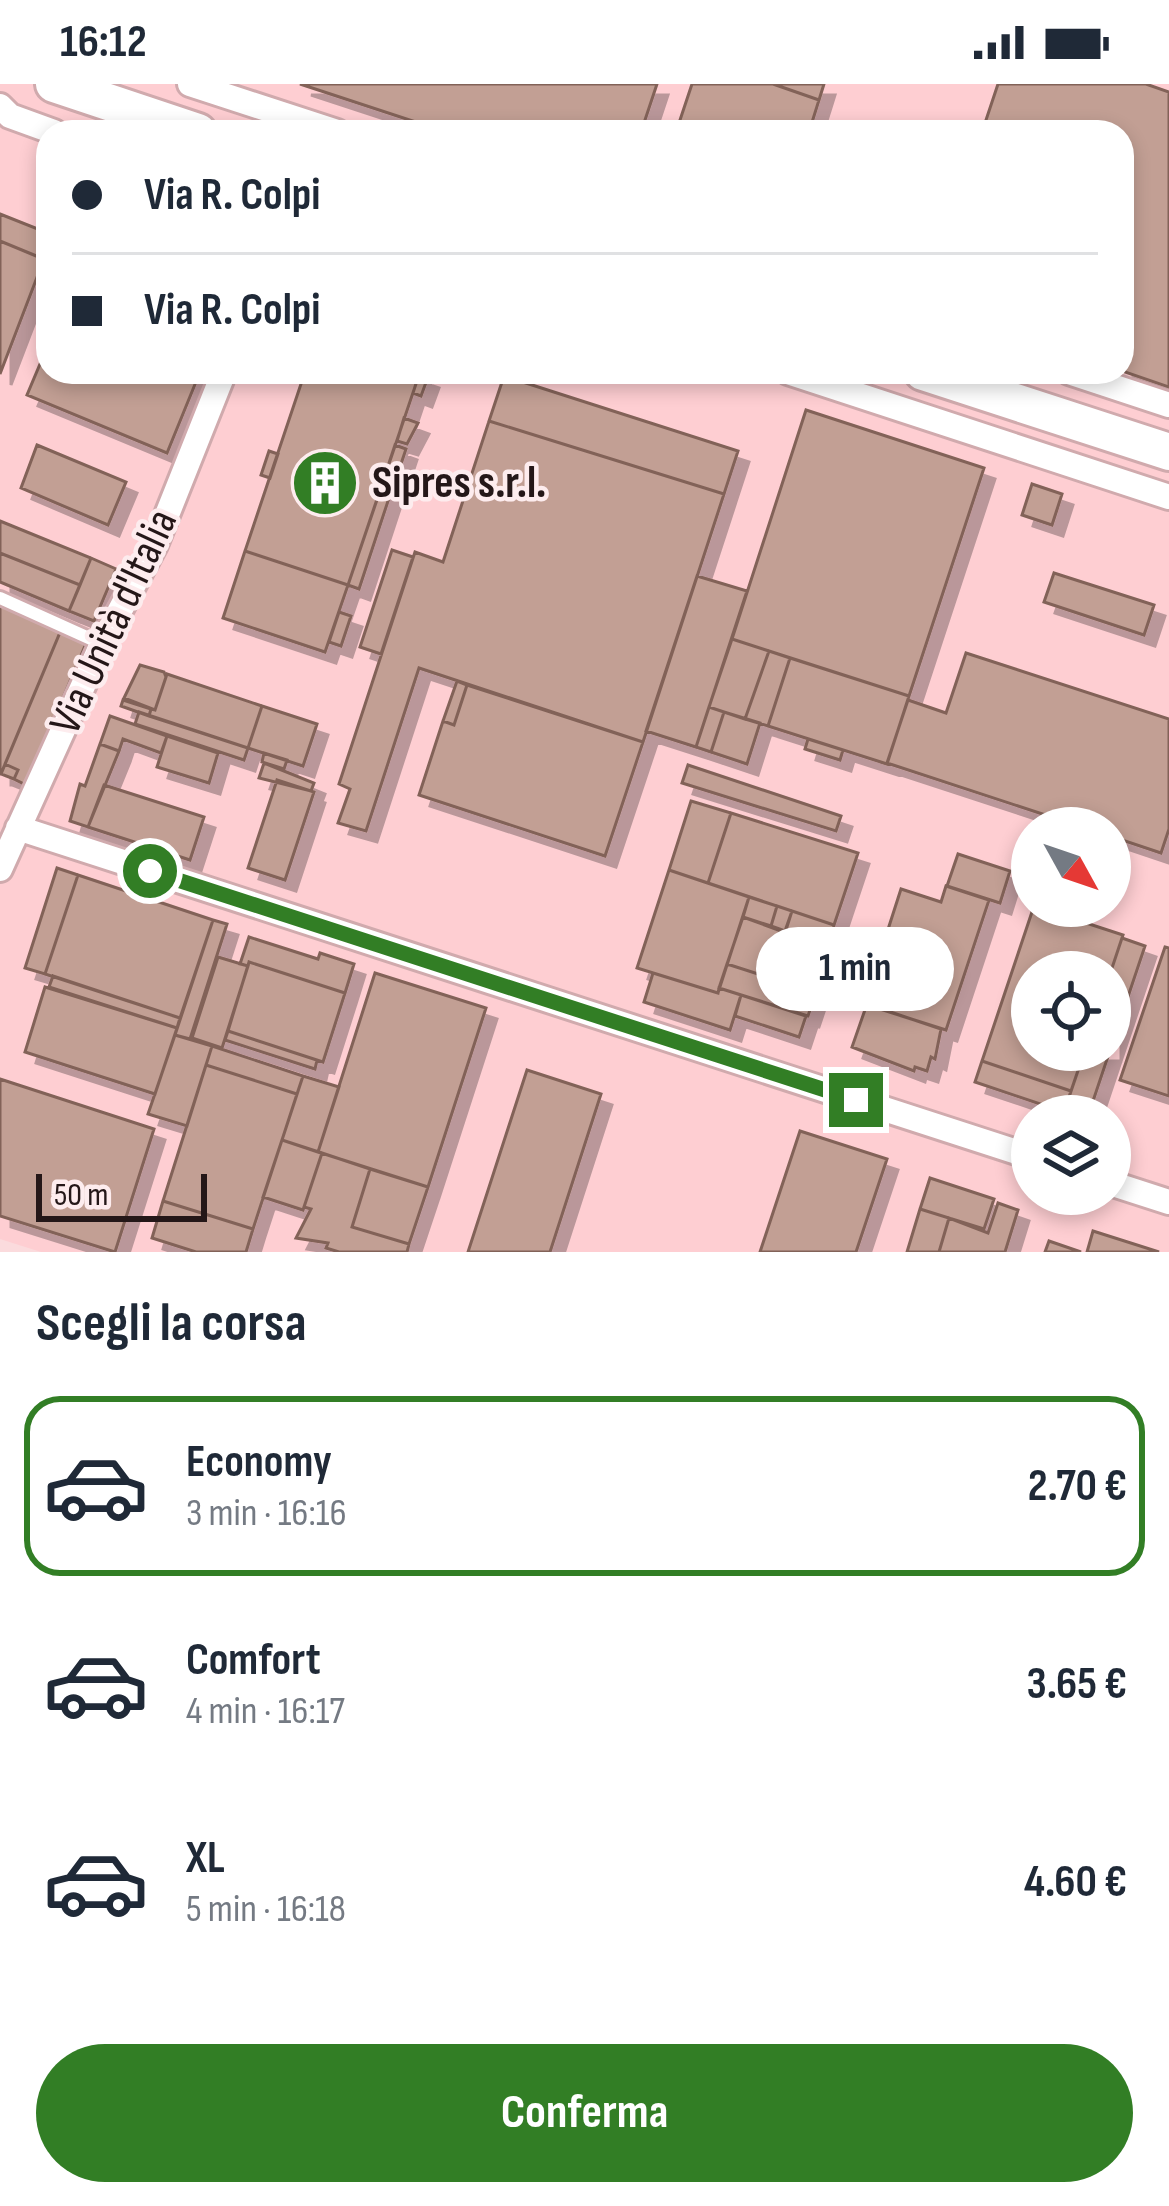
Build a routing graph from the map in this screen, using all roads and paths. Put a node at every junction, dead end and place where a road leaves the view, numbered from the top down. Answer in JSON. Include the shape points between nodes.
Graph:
{"nodes":[{"id":1,"x":5,"y":84,"type":"edge"},
{"id":2,"x":54,"y":84,"type":"edge"},
{"id":3,"x":190,"y":84,"type":"edge"},
{"id":4,"x":0,"y":104,"type":"edge"},
{"id":5,"x":162,"y":120,"type":"edge"},
{"id":6,"x":300,"y":120,"type":"edge"},
{"id":7,"x":36,"y":125,"type":"edge"},
{"id":8,"x":219,"y":384,"type":"edge"},
{"id":9,"x":824,"y":384,"type":"edge"},
{"id":10,"x":959,"y":384,"type":"edge"},
{"id":11,"x":1105,"y":384,"type":"edge"},
{"id":12,"x":1169,"y":405,"type":"edge"},
{"id":13,"x":1031,"y":407,"type":"junction"},
{"id":14,"x":1018,"y":448,"type":"junction"},
{"id":15,"x":1169,"y":452,"type":"edge"},
{"id":16,"x":1169,"y":497,"type":"edge"},
{"id":17,"x":0,"y":598,"type":"edge"},
{"id":18,"x":102,"y":644,"type":"junction"},
{"id":19,"x":18,"y":828,"type":"junction"},
{"id":20,"x":0,"y":869,"type":"edge"},
{"id":21,"x":1011,"y":1150,"type":"edge"},
{"id":22,"x":1131,"y":1190,"type":"edge"},
{"id":23,"x":1169,"y":1202,"type":"edge"}],
"edges":[{"from":1,"to":4,"type":"street"},
{"from":2,"to":5,"type":"street"},
{"from":3,"to":6,"type":"street"},
{"from":4,"to":7,"type":"street"},
{"from":8,"to":18,"type":"street","name":"Via Unità d'Italia","via":[[154,545]]},
{"from":9,"to":14,"type":"street"},
{"from":10,"to":13,"type":"street"},
{"from":11,"to":12,"type":"street"},
{"from":13,"to":14,"type":"street"},
{"from":13,"to":15,"type":"street"},
{"from":14,"to":16,"type":"street"},
{"from":17,"to":18,"type":"lane"},
{"from":18,"to":19,"type":"street","name":"Via Unità d'Italia"},
{"from":19,"to":20,"type":"street","name":"Via Unità d'Italia"},
{"from":19,"to":21,"type":"street"},
{"from":22,"to":23,"type":"street"}]}
